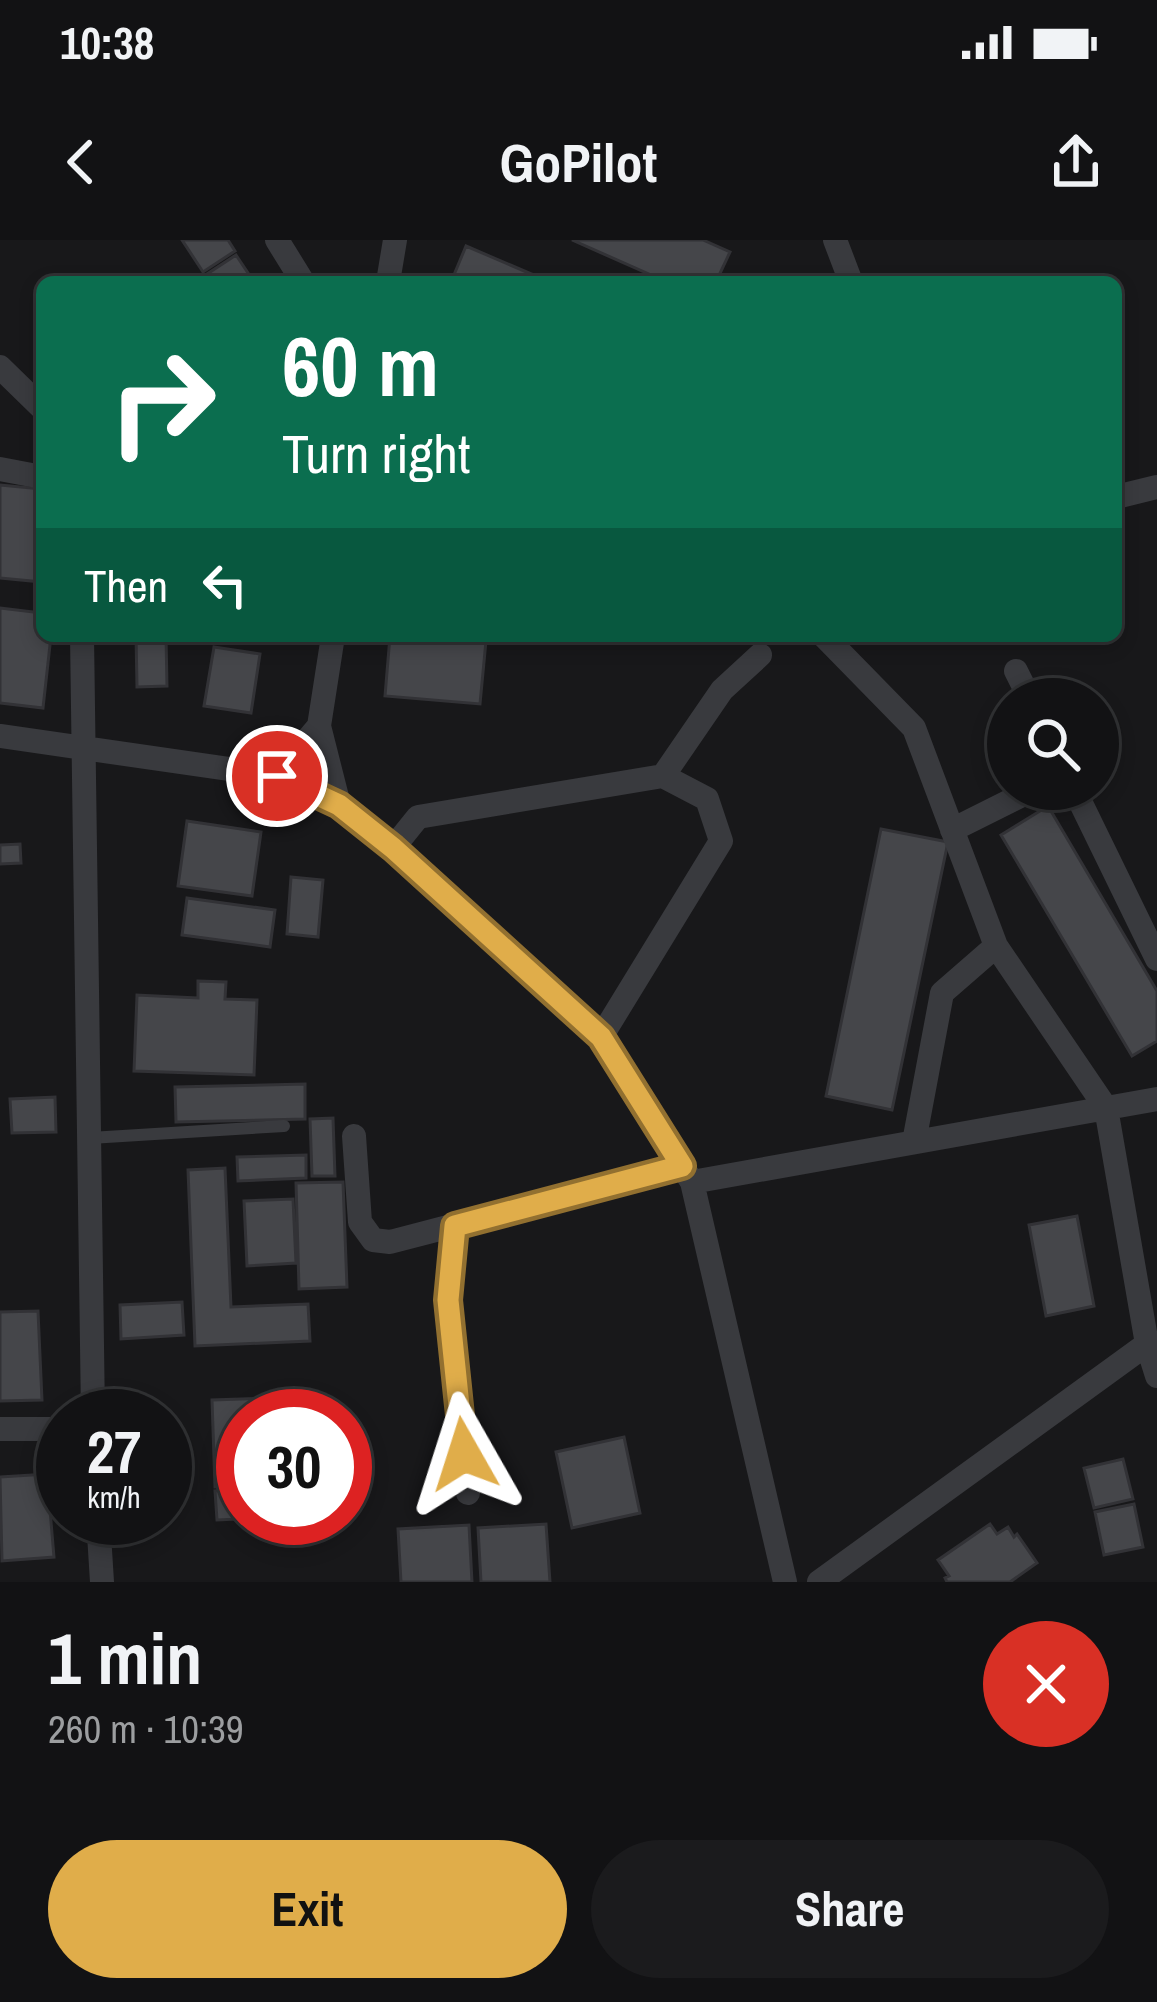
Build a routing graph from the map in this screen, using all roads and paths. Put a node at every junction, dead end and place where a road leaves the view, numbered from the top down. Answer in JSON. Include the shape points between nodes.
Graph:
{"nodes":[{"id":1,"x":278,"y":240,"type":"edge"},
{"id":2,"x":395,"y":240,"type":"edge"},
{"id":3,"x":835,"y":240,"type":"edge"},
{"id":4,"x":299,"y":276,"type":"edge"},
{"id":5,"x":389,"y":276,"type":"edge"},
{"id":6,"x":849,"y":276,"type":"edge"},
{"id":7,"x":0,"y":367,"type":"edge"},
{"id":8,"x":36,"y":403,"type":"edge"},
{"id":9,"x":0,"y":469,"type":"edge"},
{"id":10,"x":36,"y":476,"type":"edge"},
{"id":11,"x":1157,"y":487,"type":"edge"},
{"id":12,"x":1122,"y":496,"type":"edge"},
{"id":13,"x":82,"y":642,"type":"edge"},
{"id":14,"x":332,"y":642,"type":"edge"},
{"id":15,"x":830,"y":642,"type":"edge"},
{"id":16,"x":760,"y":655,"type":"dead end"},
{"id":17,"x":1016,"y":671,"type":"dead end"},
{"id":18,"x":1020,"y":678,"type":"edge"},
{"id":19,"x":319,"y":726,"type":"junction"},
{"id":20,"x":0,"y":736,"type":"edge"},
{"id":21,"x":83,"y":749,"type":"junction"},
{"id":22,"x":277,"y":776,"type":"junction"},
{"id":23,"x":663,"y":776,"type":"junction"},
{"id":24,"x":339,"y":805,"type":"junction"},
{"id":25,"x":992,"y":810,"type":"edge"},
{"id":26,"x":1084,"y":810,"type":"edge"},
{"id":27,"x":952,"y":830,"type":"junction"},
{"id":28,"x":393,"y":848,"type":"junction"},
{"id":29,"x":996,"y":946,"type":"junction"},
{"id":30,"x":1157,"y":958,"type":"edge"},
{"id":31,"x":601,"y":1037,"type":"junction"},
{"id":32,"x":1157,"y":1099,"type":"edge"},
{"id":33,"x":1106,"y":1108,"type":"junction"},
{"id":34,"x":284,"y":1126,"type":"dead end"},
{"id":35,"x":354,"y":1136,"type":"dead end"},
{"id":36,"x":89,"y":1138,"type":"junction"},
{"id":37,"x":914,"y":1142,"type":"junction"},
{"id":38,"x":687,"y":1174,"type":"junction"},
{"id":39,"x":455,"y":1226,"type":"junction"},
{"id":40,"x":1154,"y":1362,"type":"edge"},
{"id":41,"x":93,"y":1389,"type":"edge"},
{"id":42,"x":0,"y":1429,"type":"edge"},
{"id":43,"x":36,"y":1429,"type":"edge"},
{"id":44,"x":468,"y":1493,"type":"dead end"},
{"id":45,"x":100,"y":1545,"type":"edge"},
{"id":46,"x":102,"y":1582,"type":"edge"},
{"id":47,"x":785,"y":1582,"type":"edge"},
{"id":48,"x":819,"y":1582,"type":"edge"}],
"edges":[{"from":1,"to":4,"type":"street"},
{"from":2,"to":5,"type":"street"},
{"from":3,"to":6,"type":"street"},
{"from":7,"to":8,"type":"street"},
{"from":9,"to":10,"type":"street"},
{"from":11,"to":12,"type":"street"},
{"from":13,"to":21,"type":"street"},
{"from":14,"to":19,"type":"street"},
{"from":15,"to":27,"type":"street","via":[[914,728]]},
{"from":16,"to":23,"type":"street","via":[[722,690]]},
{"from":17,"to":18,"type":"street"},
{"from":19,"to":22,"type":"street"},
{"from":19,"to":24,"type":"street"},
{"from":20,"to":21,"type":"street"},
{"from":21,"to":22,"type":"street"},
{"from":21,"to":36,"type":"street"},
{"from":22,"to":24,"type":"street"},
{"from":23,"to":28,"type":"street","via":[[418,817]]},
{"from":23,"to":31,"type":"street","via":[[706,799],[721,841]]},
{"from":24,"to":28,"type":"street"},
{"from":25,"to":27,"type":"street"},
{"from":26,"to":30,"type":"street"},
{"from":27,"to":29,"type":"street"},
{"from":28,"to":31,"type":"street"},
{"from":29,"to":33,"type":"street"},
{"from":29,"to":37,"type":"street","via":[[942,993]]},
{"from":31,"to":38,"type":"street"},
{"from":32,"to":33,"type":"street"},
{"from":33,"to":37,"type":"street"},
{"from":33,"to":40,"type":"street"},
{"from":34,"to":36,"type":"lane"},
{"from":35,"to":39,"type":"street","via":[[360,1222],[373,1240]]},
{"from":36,"to":41,"type":"street"},
{"from":37,"to":38,"type":"street"},
{"from":38,"to":39,"type":"street"},
{"from":38,"to":47,"type":"street"},
{"from":39,"to":44,"type":"street","via":[[448,1300]]},
{"from":40,"to":48,"type":"street"},
{"from":42,"to":43,"type":"street"},
{"from":45,"to":46,"type":"street"}]}
